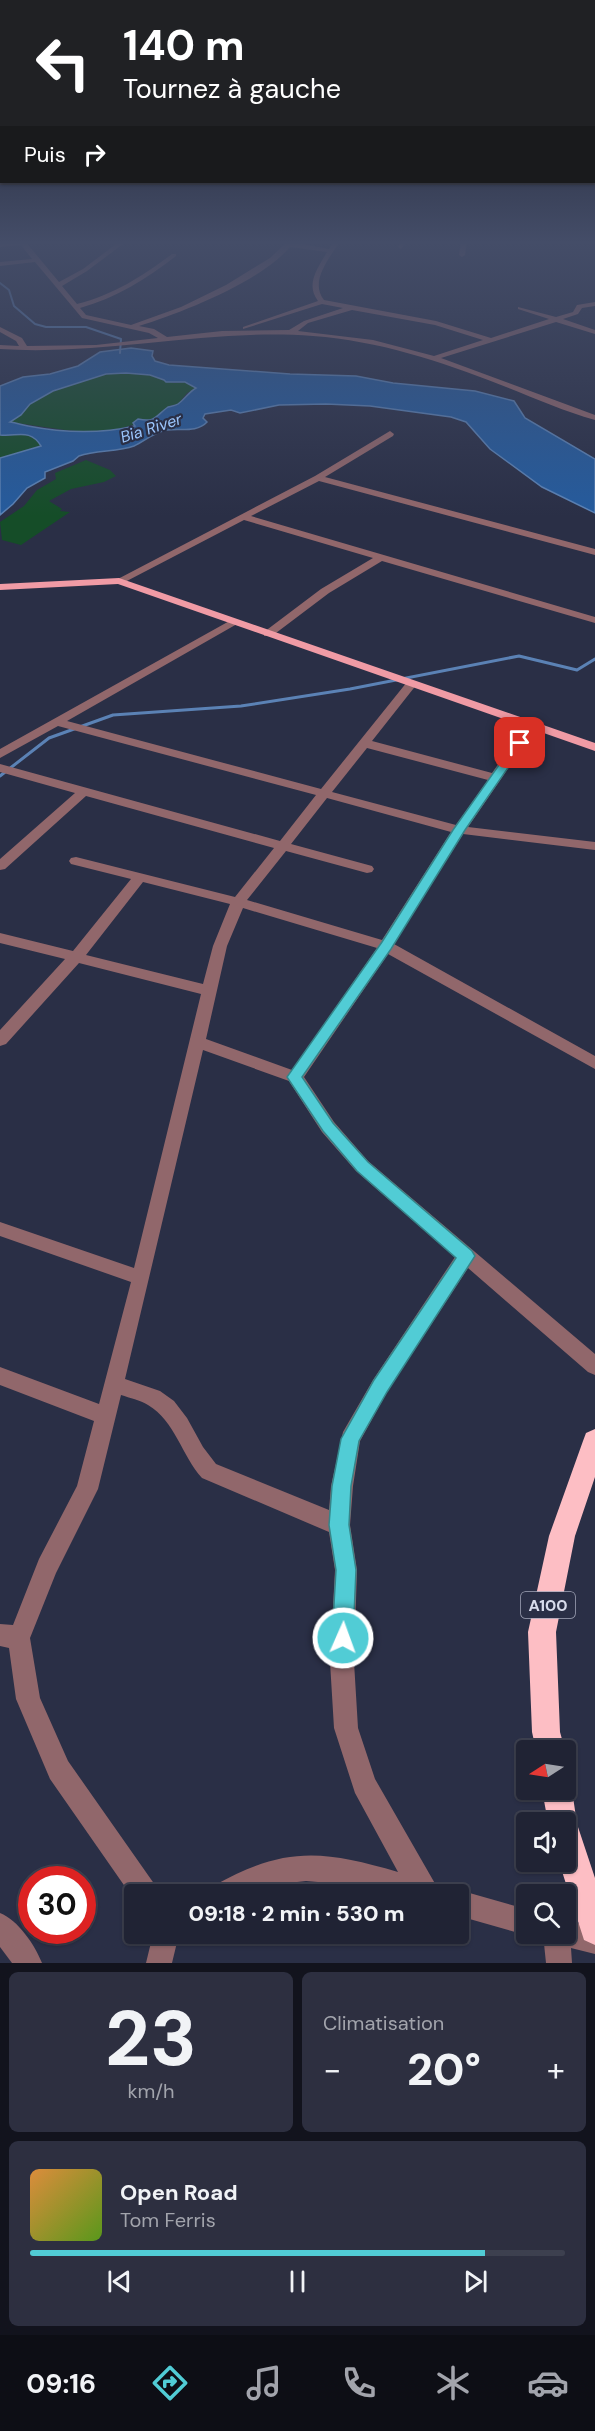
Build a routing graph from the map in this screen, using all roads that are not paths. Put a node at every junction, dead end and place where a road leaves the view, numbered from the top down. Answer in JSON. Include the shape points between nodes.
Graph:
{"nodes":[{"id":1,"x":7,"y":333,"type":"edge"},
{"id":2,"x":154,"y":333,"type":"edge"},
{"id":3,"x":234,"y":333,"type":"joint"},
{"id":4,"x":290,"y":333,"type":"joint"},
{"id":5,"x":467,"y":333,"type":"edge"},
{"id":6,"x":514,"y":333,"type":"edge"},
{"id":7,"x":168,"y":340,"type":"junction"},
{"id":8,"x":491,"y":340,"type":"junction"},
{"id":9,"x":0,"y":346,"type":"edge"},
{"id":10,"x":28,"y":350,"type":"junction"},
{"id":11,"x":0,"y":357,"type":"edge"},
{"id":12,"x":434,"y":358,"type":"junction"},
{"id":13,"x":595,"y":418,"type":"edge"},
{"id":14,"x":390,"y":434,"type":"dead end"},
{"id":15,"x":318,"y":478,"type":"junction"},
{"id":16,"x":243,"y":517,"type":"junction"},
{"id":17,"x":595,"y":552,"type":"edge"},
{"id":18,"x":382,"y":557,"type":"junction"},
{"id":19,"x":119,"y":581,"type":"junction"},
{"id":20,"x":0,"y":588,"type":"edge"},
{"id":21,"x":595,"y":620,"type":"edge"},
{"id":22,"x":233,"y":622,"type":"junction"},
{"id":23,"x":268,"y":634,"type":"junction"},
{"id":24,"x":411,"y":684,"type":"junction"},
{"id":25,"x":58,"y":722,"type":"junction"},
{"id":26,"x":532,"y":725,"type":"junction"},
{"id":27,"x":364,"y":743,"type":"junction"},
{"id":28,"x":595,"y":747,"type":"edge"},
{"id":29,"x":0,"y":754,"type":"edge"},
{"id":30,"x":0,"y":768,"type":"edge"},
{"id":31,"x":495,"y":778,"type":"junction"},
{"id":32,"x":84,"y":791,"type":"junction"},
{"id":33,"x":324,"y":792,"type":"junction"},
{"id":34,"x":459,"y":830,"type":"junction"},
{"id":35,"x":284,"y":845,"type":"junction"},
{"id":36,"x":595,"y":846,"type":"edge"},
{"id":37,"x":76,"y":861,"type":"dead end"},
{"id":38,"x":0,"y":866,"type":"edge"},
{"id":39,"x":367,"y":869,"type":"dead end"},
{"id":40,"x":140,"y":877,"type":"junction"},
{"id":41,"x":238,"y":902,"type":"junction"},
{"id":42,"x":0,"y":938,"type":"edge"},
{"id":43,"x":386,"y":946,"type":"junction"},
{"id":44,"x":77,"y":956,"type":"junction"},
{"id":45,"x":210,"y":991,"type":"junction"},
{"id":46,"x":0,"y":1040,"type":"edge"},
{"id":47,"x":198,"y":1042,"type":"junction"},
{"id":48,"x":595,"y":1063,"type":"edge"},
{"id":49,"x":295,"y":1077,"type":"junction"},
{"id":50,"x":0,"y":1229,"type":"edge"},
{"id":51,"x":466,"y":1256,"type":"junction"},
{"id":52,"x":141,"y":1278,"type":"junction"},
{"id":53,"x":595,"y":1366,"type":"edge"},
{"id":54,"x":0,"y":1376,"type":"edge"},
{"id":55,"x":114,"y":1384,"type":"junction"},
{"id":56,"x":106,"y":1416,"type":"junction"},
{"id":57,"x":595,"y":1441,"type":"edge"},
{"id":58,"x":339,"y":1525,"type":"junction"},
{"id":59,"x":10,"y":1637,"type":"edge"},
{"id":60,"x":548,"y":1740,"type":"edge"},
{"id":61,"x":576,"y":1866,"type":"edge"},
{"id":62,"x":139,"y":1884,"type":"edge"},
{"id":63,"x":243,"y":1884,"type":"edge"},
{"id":64,"x":389,"y":1884,"type":"edge"},
{"id":65,"x":421,"y":1884,"type":"edge"},
{"id":66,"x":469,"y":1906,"type":"edge"},
{"id":67,"x":516,"y":1919,"type":"edge"},
{"id":68,"x":0,"y":1926,"type":"edge"},
{"id":69,"x":595,"y":1929,"type":"edge"},
{"id":70,"x":576,"y":1936,"type":"edge"},
{"id":71,"x":595,"y":1941,"type":"edge"},
{"id":72,"x":164,"y":1944,"type":"edge"},
{"id":73,"x":557,"y":1944,"type":"edge"},
{"id":74,"x":29,"y":1963,"type":"edge"},
{"id":75,"x":159,"y":1963,"type":"edge"},
{"id":76,"x":559,"y":1963,"type":"edge"}],
"edges":[{"from":1,"to":10,"type":"street"},
{"from":2,"to":7,"type":"street"},
{"from":3,"to":4,"type":"street"},
{"from":3,"to":7,"type":"street"},
{"from":4,"to":12,"type":"street","via":[[364,340]]},
{"from":5,"to":8,"type":"street"},
{"from":6,"to":8,"type":"street"},
{"from":7,"to":10,"type":"street","via":[[88,349]]},
{"from":8,"to":12,"type":"street"},
{"from":9,"to":10,"type":"street"},
{"from":10,"to":11,"type":"street"},
{"from":12,"to":13,"type":"street"},
{"from":14,"to":15,"type":"street"},
{"from":15,"to":16,"type":"street"},
{"from":15,"to":17,"type":"street"},
{"from":16,"to":18,"type":"street"},
{"from":16,"to":19,"type":"street"},
{"from":18,"to":21,"type":"street"},
{"from":18,"to":23,"type":"street","via":[[325,591]]},
{"from":19,"to":20,"type":"main road"},
{"from":19,"to":22,"type":"main road"},
{"from":22,"to":23,"type":"main road"},
{"from":22,"to":25,"type":"street"},
{"from":23,"to":24,"type":"main road"},
{"from":24,"to":26,"type":"main road"},
{"from":24,"to":27,"type":"street"},
{"from":25,"to":29,"type":"street"},
{"from":25,"to":33,"type":"street"},
{"from":26,"to":28,"type":"main road"},
{"from":26,"to":31,"type":"street"},
{"from":27,"to":31,"type":"street"},
{"from":27,"to":33,"type":"street"},
{"from":30,"to":32,"type":"street"},
{"from":31,"to":34,"type":"street"},
{"from":32,"to":35,"type":"street"},
{"from":32,"to":38,"type":"street"},
{"from":33,"to":34,"type":"street"},
{"from":33,"to":35,"type":"street"},
{"from":34,"to":36,"type":"street"},
{"from":34,"to":43,"type":"street"},
{"from":35,"to":39,"type":"street"},
{"from":35,"to":41,"type":"street"},
{"from":37,"to":40,"type":"street"},
{"from":40,"to":41,"type":"street"},
{"from":40,"to":44,"type":"street"},
{"from":41,"to":43,"type":"street"},
{"from":41,"to":45,"type":"street","via":[[220,946]]},
{"from":42,"to":44,"type":"street"},
{"from":43,"to":48,"type":"street"},
{"from":43,"to":49,"type":"street"},
{"from":44,"to":45,"type":"street"},
{"from":44,"to":46,"type":"street"},
{"from":45,"to":47,"type":"street"},
{"from":47,"to":49,"type":"street"},
{"from":47,"to":52,"type":"street"},
{"from":49,"to":51,"type":"street","via":[[328,1127],[362,1166]]},
{"from":50,"to":52,"type":"street"},
{"from":51,"to":53,"type":"street"},
{"from":51,"to":58,"type":"street","via":[[380,1386],[350,1439]]},
{"from":52,"to":55,"type":"street"},
{"from":54,"to":56,"type":"street"},
{"from":55,"to":56,"type":"street"},
{"from":55,"to":58,"type":"street","via":[[163,1404],[178,1422],[197,1461],[209,1471]]},
{"from":56,"to":59,"type":"street","via":[[87,1489]]},
{"from":57,"to":60,"type":"highway","number":"A100","via":[[562,1536],[542,1632]]},
{"from":58,"to":65,"type":"street","via":[[346,1570],[342,1662],[346,1728],[364,1784]]},
{"from":59,"to":62,"type":"street","via":[[28,1699],[59,1770]]},
{"from":61,"to":69,"type":"highway"},
{"from":63,"to":64,"type":"street","via":[[287,1869],[328,1868]]},
{"from":66,"to":67,"type":"street"},
{"from":68,"to":74,"type":"street"},
{"from":70,"to":71,"type":"street"},
{"from":72,"to":75,"type":"street"},
{"from":73,"to":76,"type":"street"}]}
